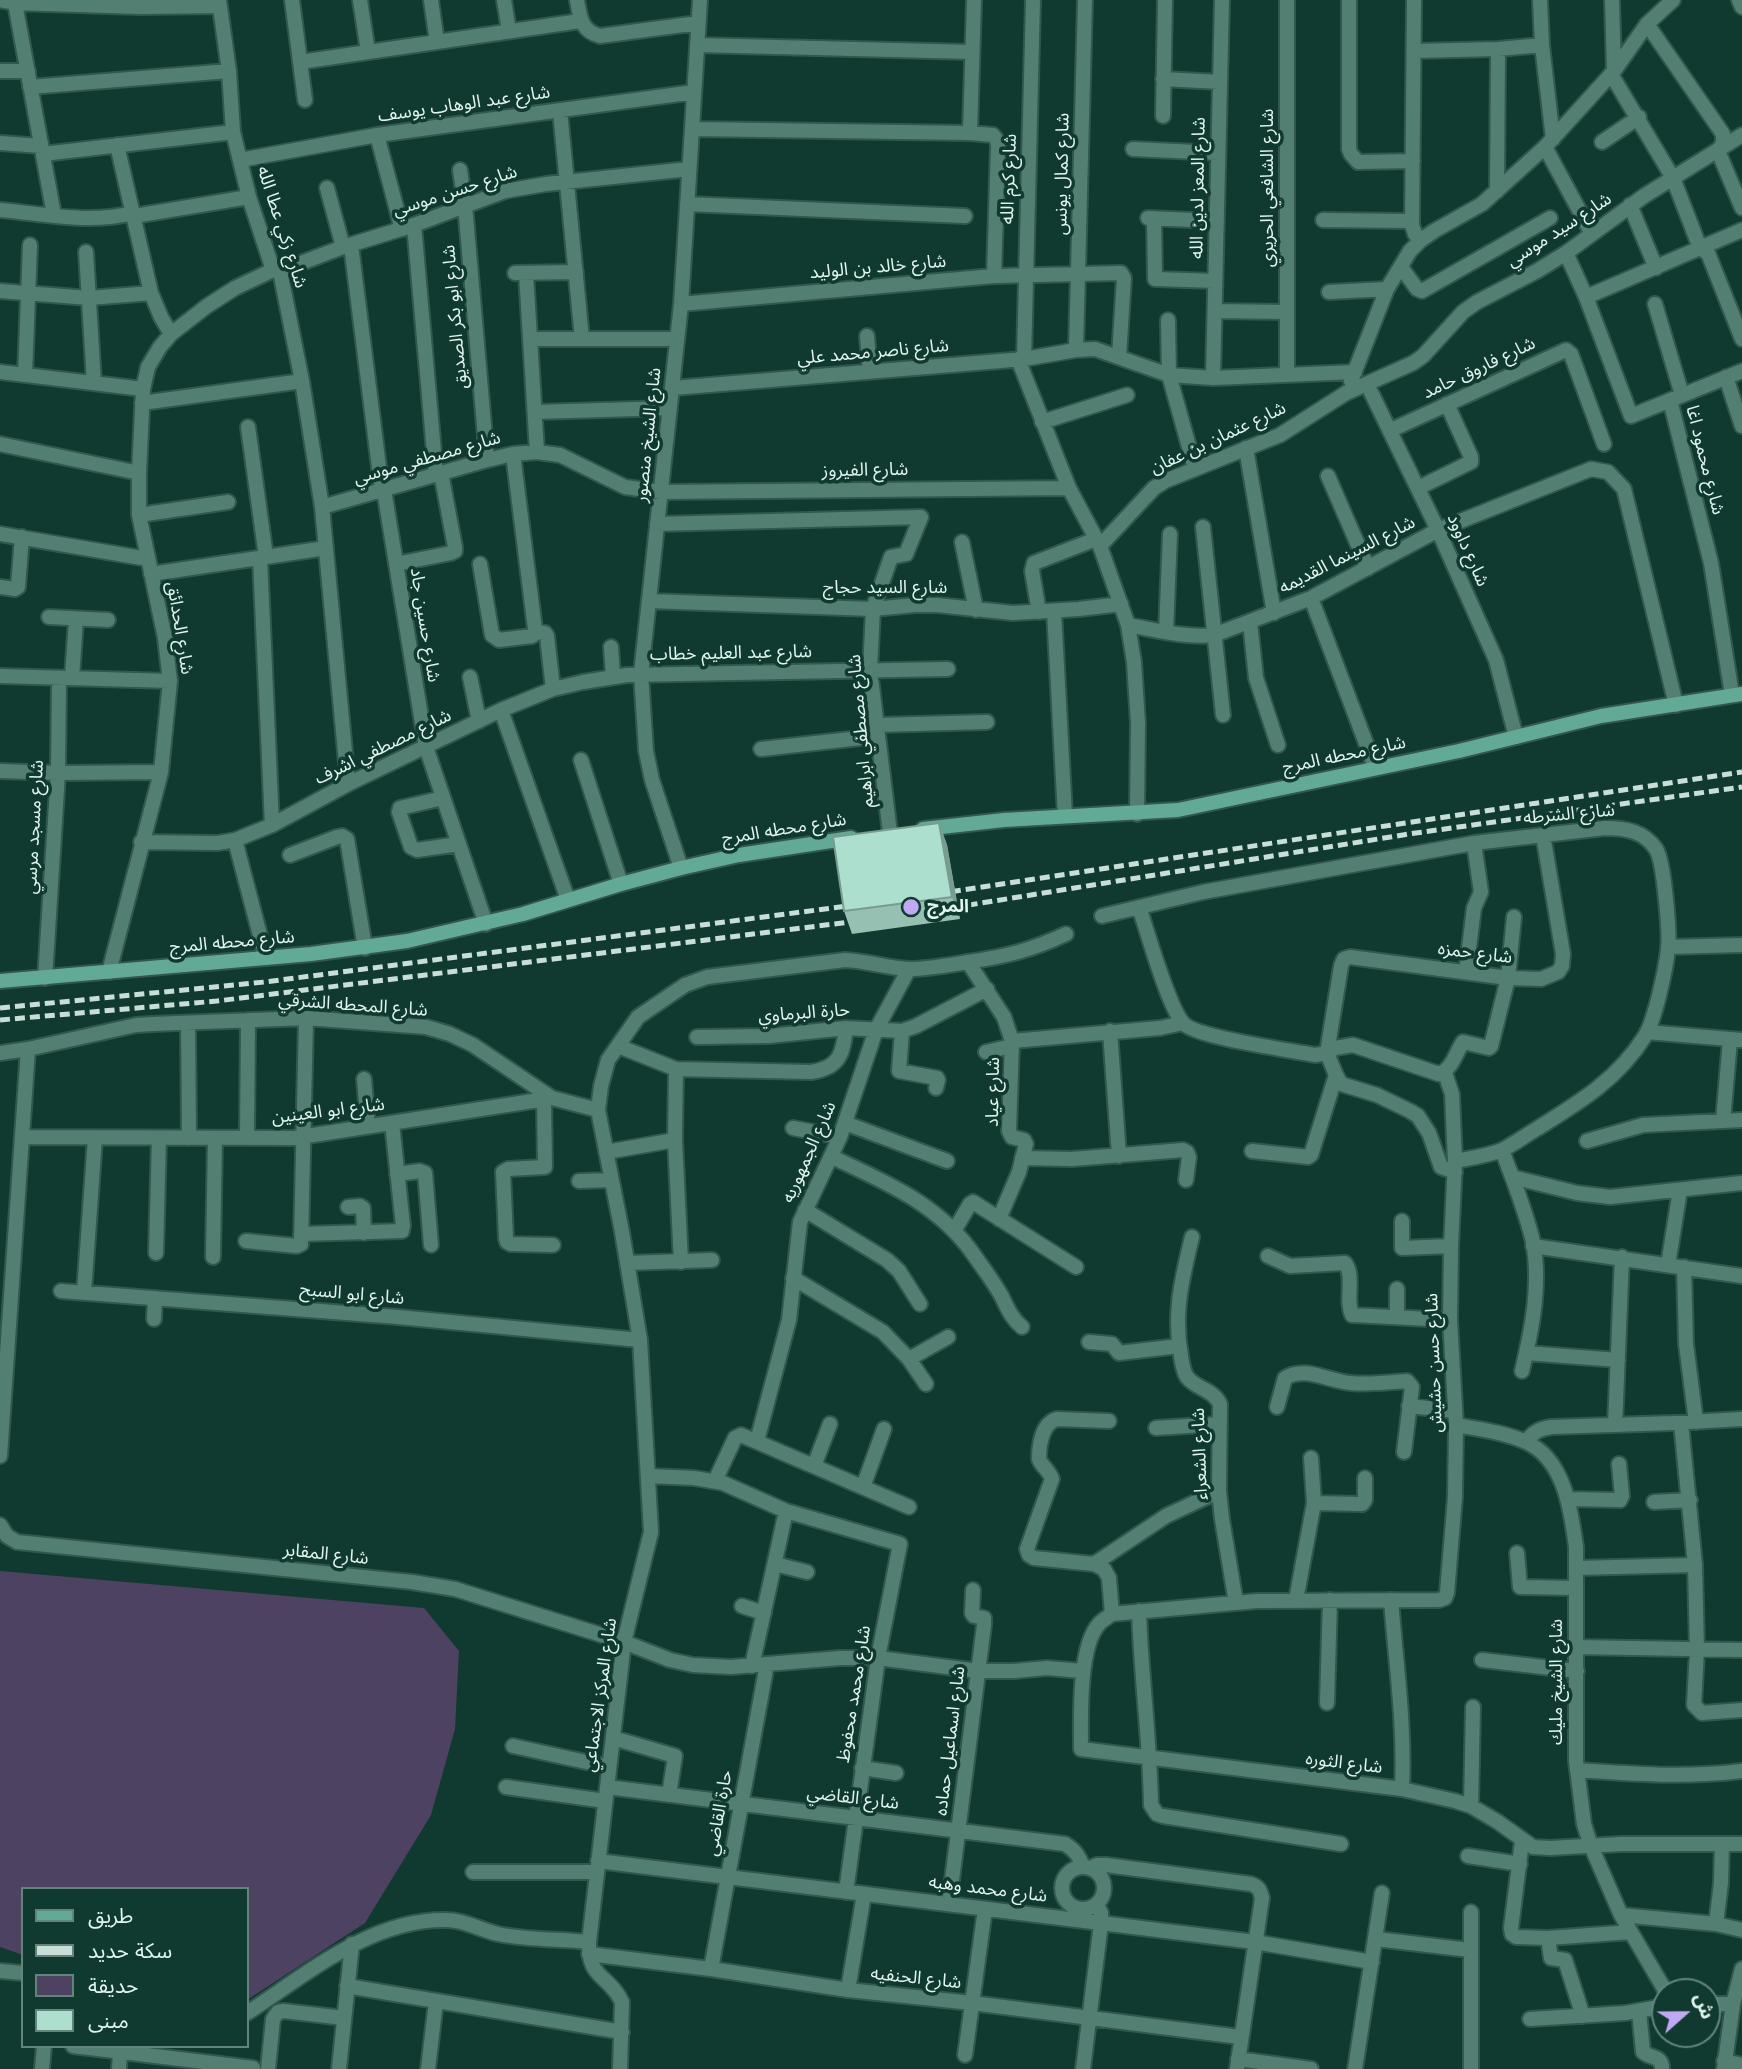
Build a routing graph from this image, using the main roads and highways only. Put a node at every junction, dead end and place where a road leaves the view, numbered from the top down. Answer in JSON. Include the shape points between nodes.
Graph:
{"nodes":[{"id":1,"x":1737,"y":695,"type":"edge"},
{"id":2,"x":0,"y":981,"type":"edge"}],
"edges":[{"from":1,"to":2,"type":"main road","name":"شارع محطه المرج","via":[[1601,716],[1178,810],[1004,820],[739,855],[443,934],[365,948]]}]}
